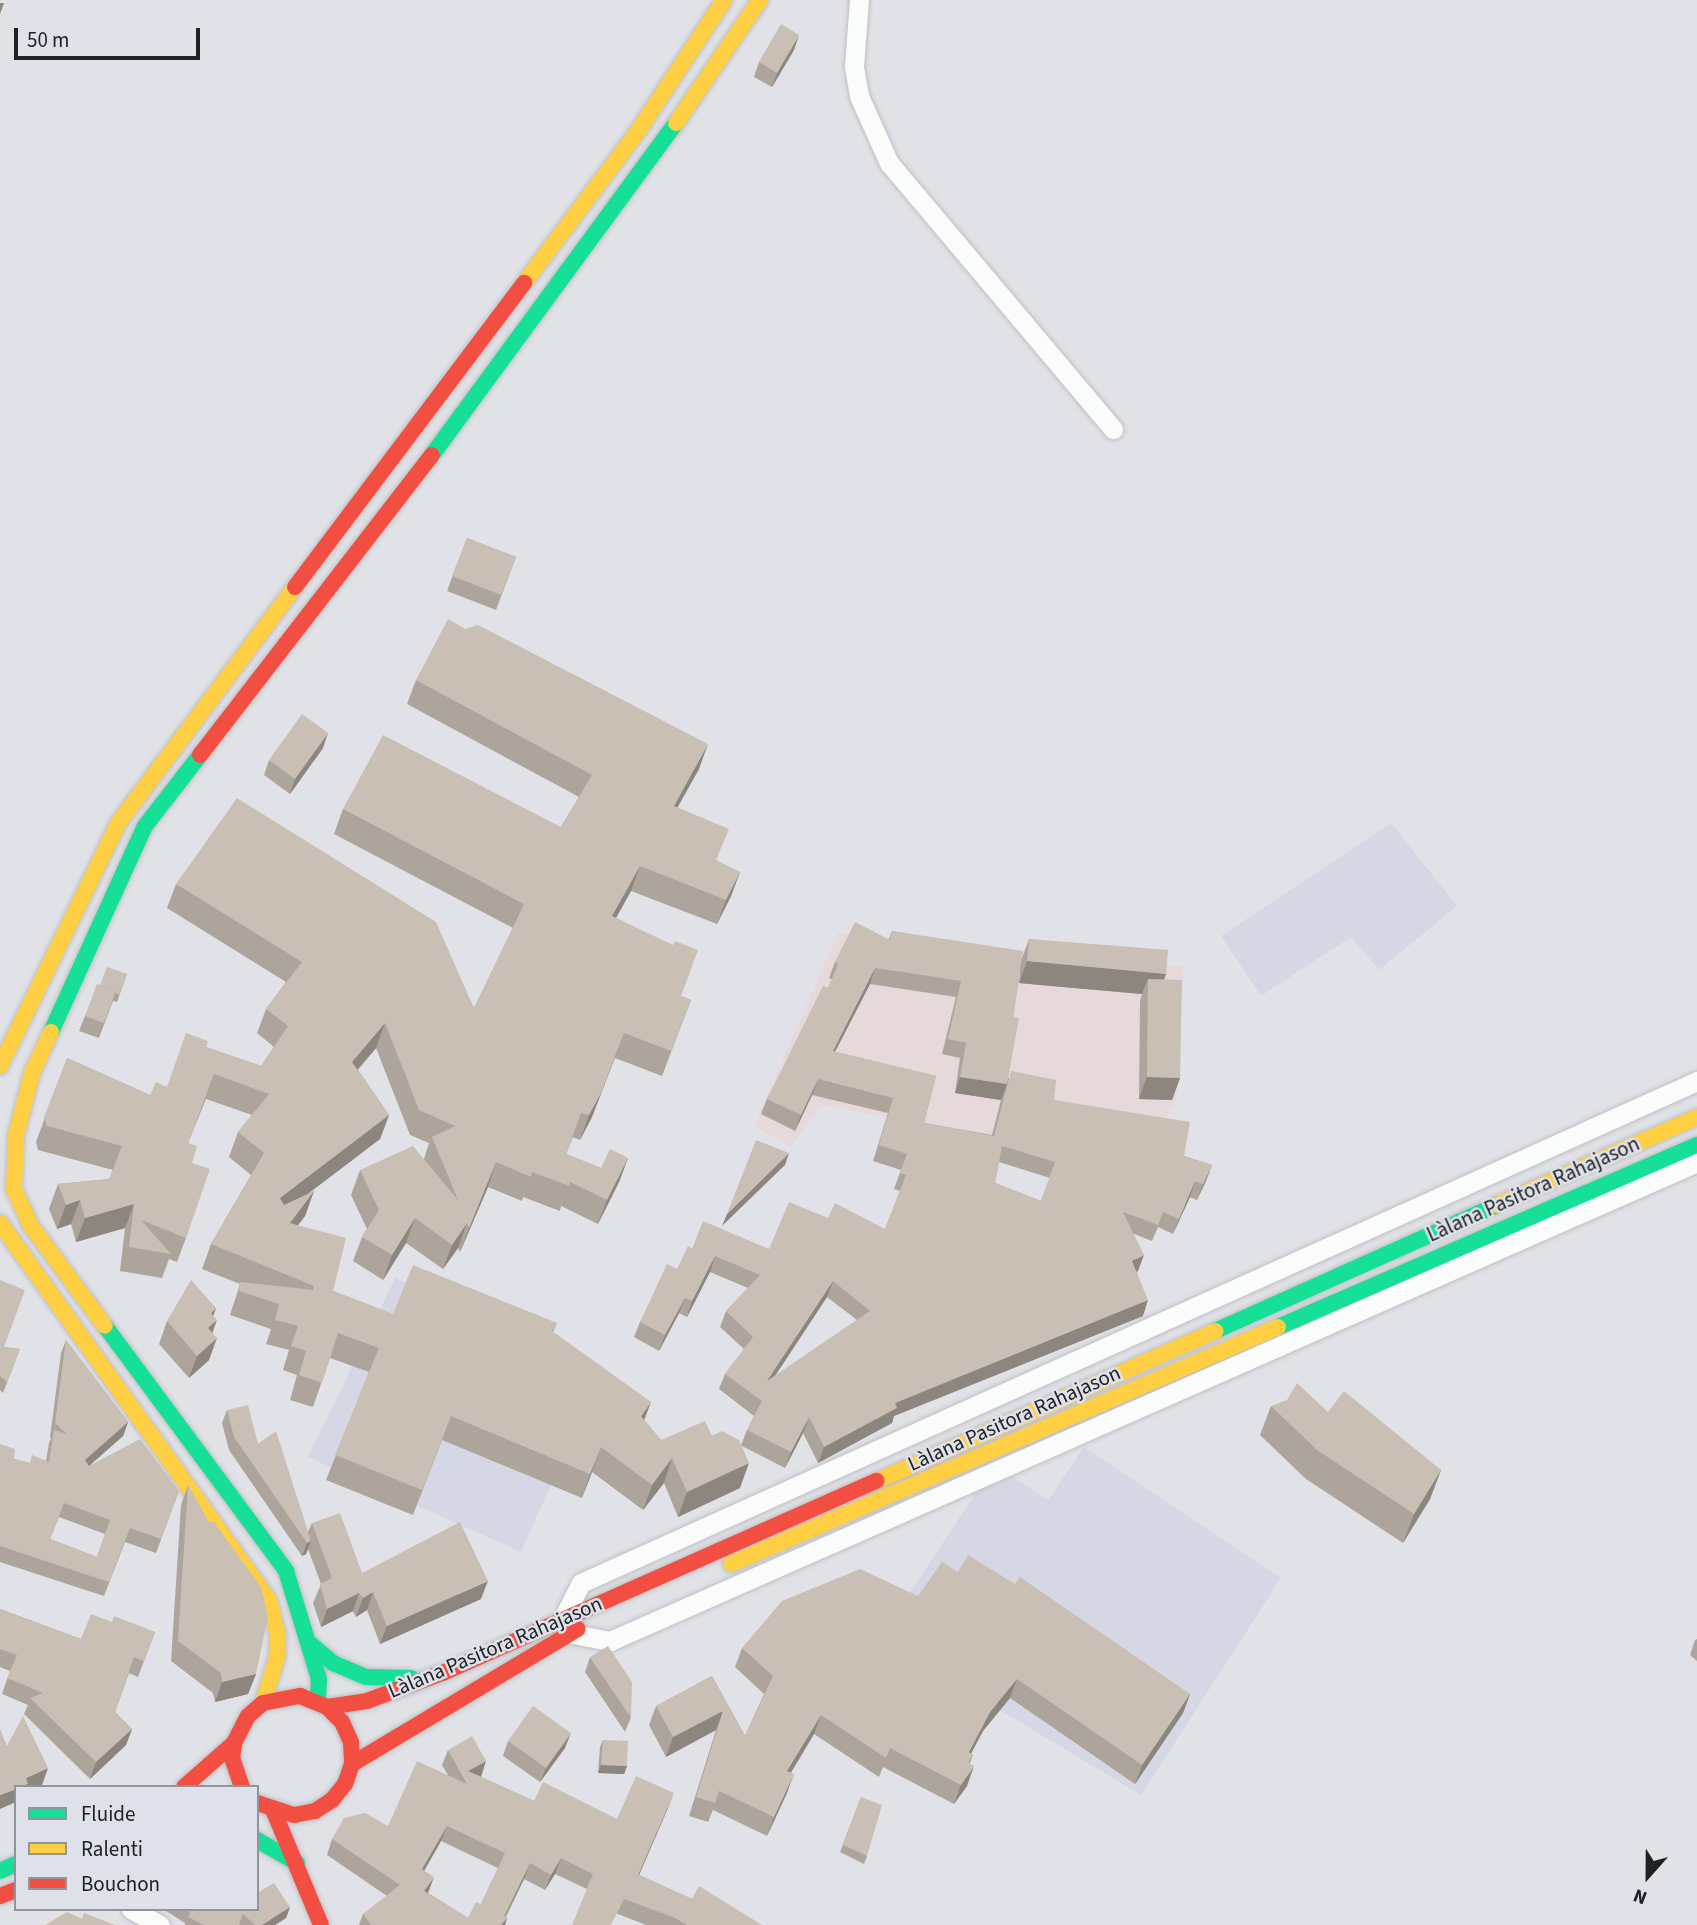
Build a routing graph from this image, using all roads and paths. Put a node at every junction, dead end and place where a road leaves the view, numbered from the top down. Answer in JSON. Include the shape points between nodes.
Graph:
{"nodes":[{"id":1,"x":724,"y":0,"type":"edge"},
{"id":2,"x":760,"y":0,"type":"edge"},
{"id":3,"x":859,"y":0,"type":"edge"},
{"id":4,"x":1113,"y":429,"type":"dead end"},
{"id":5,"x":0,"y":1066,"type":"edge"},
{"id":6,"x":1697,"y":1081,"type":"edge"},
{"id":7,"x":1697,"y":1117,"type":"edge"},
{"id":8,"x":1697,"y":1145,"type":"edge"},
{"id":9,"x":1697,"y":1162,"type":"edge"},
{"id":10,"x":0,"y":1223,"type":"edge"},
{"id":11,"x":566,"y":1626,"type":"junction"},
{"id":12,"x":309,"y":1642,"type":"junction"},
{"id":13,"x":445,"y":1672,"type":"junction"},
{"id":14,"x":263,"y":1703,"type":"junction"},
{"id":15,"x":322,"y":1704,"type":"junction"},
{"id":16,"x":234,"y":1743,"type":"junction"},
{"id":17,"x":352,"y":1764,"type":"junction"},
{"id":18,"x":186,"y":1785,"type":"edge"},
{"id":19,"x":241,"y":1785,"type":"edge"},
{"id":20,"x":259,"y":1804,"type":"edge"},
{"id":21,"x":274,"y":1812,"type":"junction"},
{"id":22,"x":259,"y":1816,"type":"edge"},
{"id":23,"x":259,"y":1841,"type":"edge"},
{"id":24,"x":297,"y":1863,"type":"junction"},
{"id":25,"x":135,"y":1911,"type":"edge"},
{"id":26,"x":160,"y":1925,"type":"edge"},
{"id":27,"x":321,"y":1925,"type":"edge"}],
"edges":[{"from":1,"to":5,"type":"street","via":[[638,131],[119,822]]},
{"from":2,"to":12,"type":"street","via":[[707,81],[492,376],[145,826],[32,1073],[16,1135],[15,1189],[23,1210],[286,1571]]},
{"from":3,"to":4,"type":"street","via":[[854,67],[859,96],[889,163]]},
{"from":6,"to":11,"type":"street","via":[[581,1583]]},
{"from":7,"to":11,"type":"street","name":"Làlana Pasitora Rahajason"},
{"from":8,"to":11,"type":"street","name":"Làlana Pasitora Rahajason"},
{"from":9,"to":11,"type":"street","via":[[610,1641]]},
{"from":10,"to":14,"type":"street","via":[[269,1600],[278,1657]]},
{"from":11,"to":13,"type":"street","name":"Làlana Pasitora Rahajason"},
{"from":11,"to":17,"type":"street","name":"Làlana Pasitora Rahajason"},
{"from":12,"to":13,"type":"street","via":[[333,1663],[366,1678],[397,1680]]},
{"from":12,"to":15,"type":"street"},
{"from":13,"to":15,"type":"street","name":"Làlana Pasitora Rahajason","via":[[367,1701]]},
{"from":14,"to":15,"type":"street","name":"Làlana Pasitora Rahajason","via":[[300,1696]]},
{"from":14,"to":16,"type":"street","via":[[248,1716]]},
{"from":15,"to":17,"type":"street","via":[[347,1732]]},
{"from":16,"to":18,"type":"street"},
{"from":16,"to":19,"type":"street","via":[[232,1758]]},
{"from":17,"to":21,"type":"street","via":[[345,1784],[324,1805],[294,1815]]},
{"from":20,"to":21,"type":"street"},
{"from":21,"to":22,"type":"street"},
{"from":21,"to":24,"type":"street"},
{"from":23,"to":24,"type":"street"},
{"from":24,"to":27,"type":"street","via":[[306,1899]]},
{"from":25,"to":26,"type":"street"}]}
